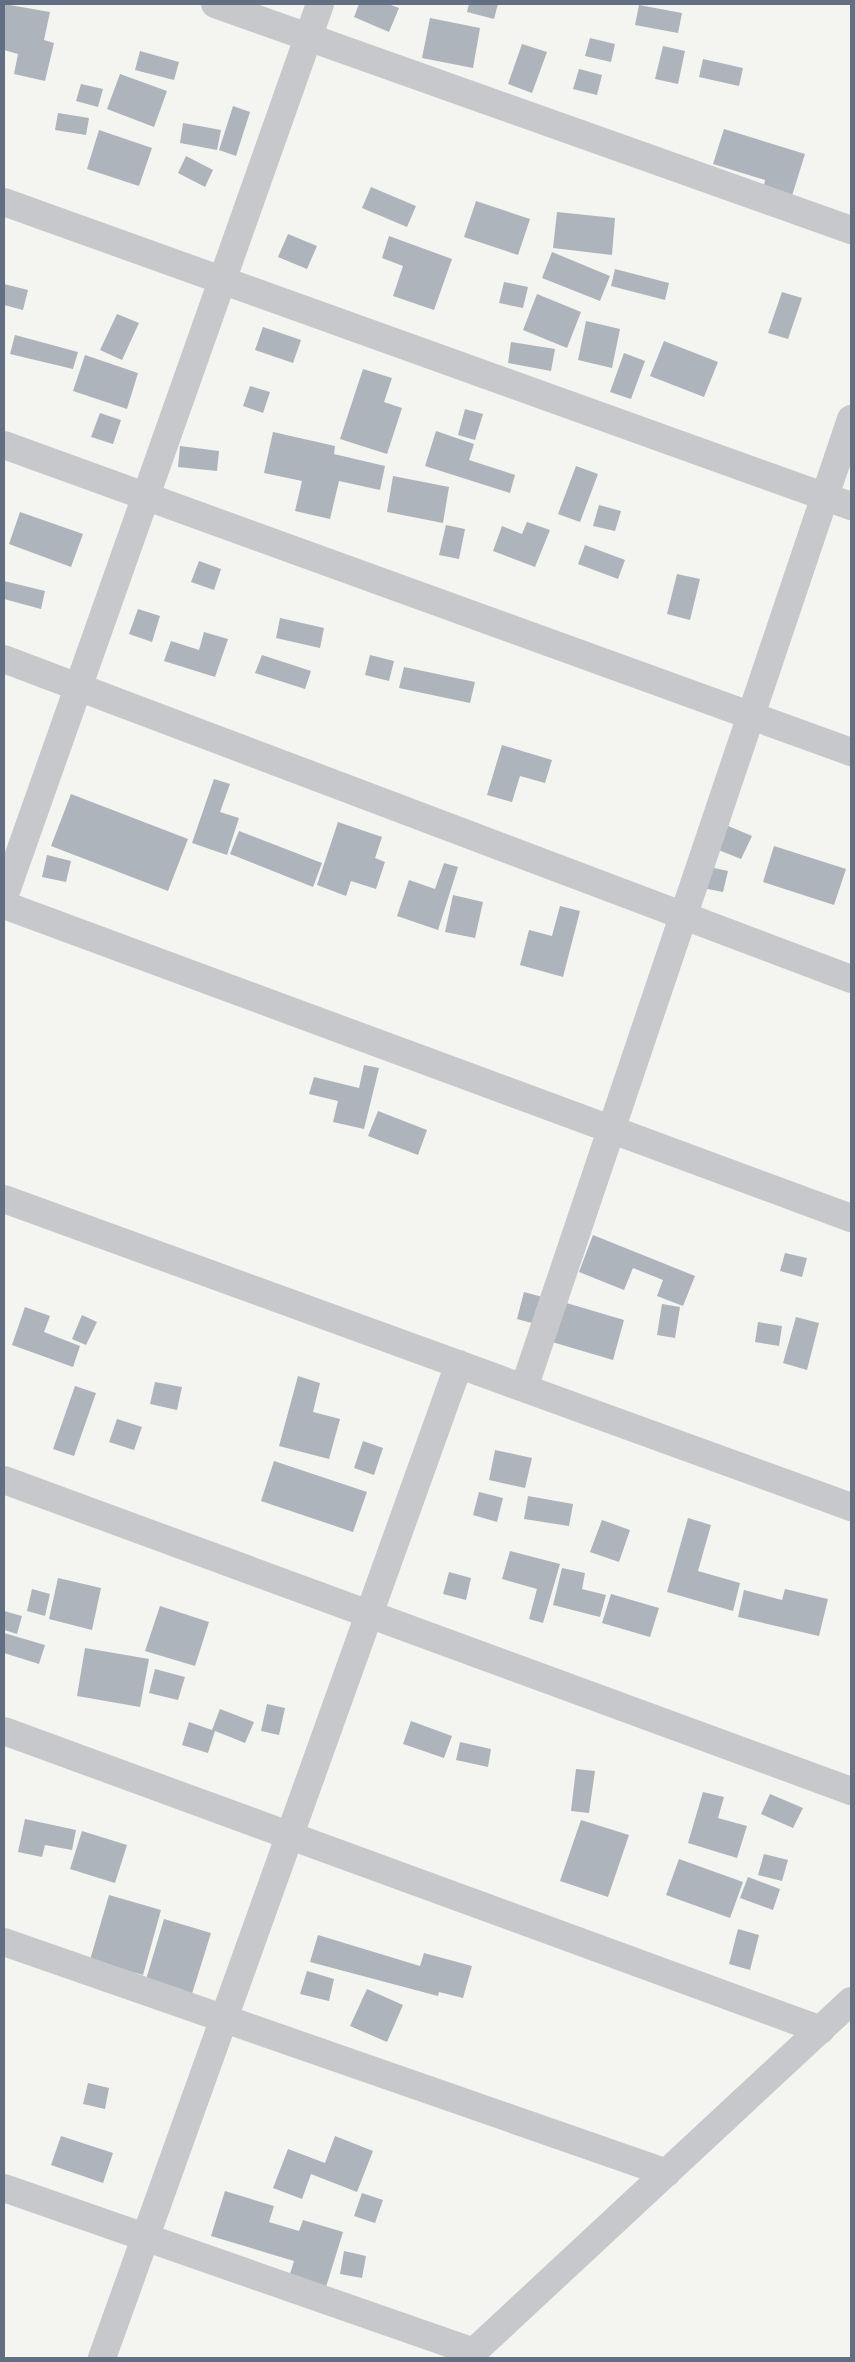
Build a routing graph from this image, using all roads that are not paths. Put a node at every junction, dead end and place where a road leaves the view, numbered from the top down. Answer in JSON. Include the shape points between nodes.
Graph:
{"nodes":[{"id":1,"x":215,"y":4,"type":"edge"},
{"id":2,"x":320,"y":4,"type":"edge"},
{"id":3,"x":308,"y":37,"type":"junction"},
{"id":4,"x":4,"y":202,"type":"edge"},
{"id":5,"x":851,"y":230,"type":"edge"},
{"id":6,"x":222,"y":280,"type":"junction"},
{"id":7,"x":851,"y":419,"type":"edge"},
{"id":8,"x":4,"y":445,"type":"edge"},
{"id":9,"x":145,"y":497,"type":"junction"},
{"id":10,"x":825,"y":497,"type":"junction"},
{"id":11,"x":851,"y":506,"type":"edge"},
{"id":12,"x":4,"y":659,"type":"edge"},
{"id":13,"x":78,"y":687,"type":"junction"},
{"id":14,"x":751,"y":716,"type":"junction"},
{"id":15,"x":851,"y":752,"type":"edge"},
{"id":16,"x":4,"y":897,"type":"edge"},
{"id":17,"x":4,"y":905,"type":"edge"},
{"id":18,"x":684,"y":916,"type":"junction"},
{"id":19,"x":851,"y":979,"type":"edge"},
{"id":20,"x":612,"y":1129,"type":"junction"},
{"id":21,"x":4,"y":1199,"type":"edge"},
{"id":22,"x":851,"y":1218,"type":"edge"},
{"id":23,"x":459,"y":1364,"type":"junction"},
{"id":24,"x":524,"y":1388,"type":"junction"},
{"id":25,"x":4,"y":1480,"type":"edge"},
{"id":26,"x":851,"y":1507,"type":"edge"},
{"id":27,"x":369,"y":1614,"type":"junction"},
{"id":28,"x":4,"y":1730,"type":"edge"},
{"id":29,"x":851,"y":1791,"type":"edge"},
{"id":30,"x":290,"y":1835,"type":"junction"},
{"id":31,"x":4,"y":1942,"type":"edge"},
{"id":32,"x":851,"y":2001,"type":"edge"},
{"id":33,"x":224,"y":2019,"type":"junction"},
{"id":34,"x":821,"y":2030,"type":"junction"},
{"id":35,"x":667,"y":2173,"type":"junction"},
{"id":36,"x":4,"y":2188,"type":"edge"},
{"id":37,"x":145,"y":2237,"type":"junction"},
{"id":38,"x":471,"y":2355,"type":"edge"},
{"id":39,"x":102,"y":2358,"type":"edge"}],
"edges":[{"from":1,"to":3,"type":"street"},
{"from":2,"to":3,"type":"street"},
{"from":3,"to":5,"type":"street"},
{"from":3,"to":6,"type":"street"},
{"from":4,"to":6,"type":"street"},
{"from":6,"to":9,"type":"street"},
{"from":6,"to":10,"type":"street"},
{"from":7,"to":10,"type":"street"},
{"from":8,"to":9,"type":"street"},
{"from":9,"to":13,"type":"street"},
{"from":9,"to":14,"type":"street"},
{"from":10,"to":11,"type":"street"},
{"from":10,"to":14,"type":"street"},
{"from":12,"to":13,"type":"street"},
{"from":13,"to":16,"type":"street"},
{"from":13,"to":18,"type":"street"},
{"from":14,"to":15,"type":"street"},
{"from":14,"to":18,"type":"street"},
{"from":17,"to":20,"type":"street"},
{"from":18,"to":19,"type":"street"},
{"from":18,"to":20,"type":"street"},
{"from":20,"to":22,"type":"street"},
{"from":20,"to":24,"type":"street"},
{"from":21,"to":23,"type":"street"},
{"from":23,"to":24,"type":"street"},
{"from":23,"to":27,"type":"street"},
{"from":24,"to":26,"type":"street"},
{"from":25,"to":27,"type":"street"},
{"from":27,"to":29,"type":"street"},
{"from":27,"to":30,"type":"street"},
{"from":28,"to":30,"type":"street"},
{"from":30,"to":33,"type":"street"},
{"from":30,"to":34,"type":"street"},
{"from":31,"to":33,"type":"street"},
{"from":32,"to":34,"type":"street"},
{"from":33,"to":35,"type":"street"},
{"from":33,"to":37,"type":"street"},
{"from":34,"to":35,"type":"street"},
{"from":35,"to":38,"type":"street"},
{"from":36,"to":37,"type":"street"},
{"from":37,"to":38,"type":"street"},
{"from":37,"to":39,"type":"street"}]}
